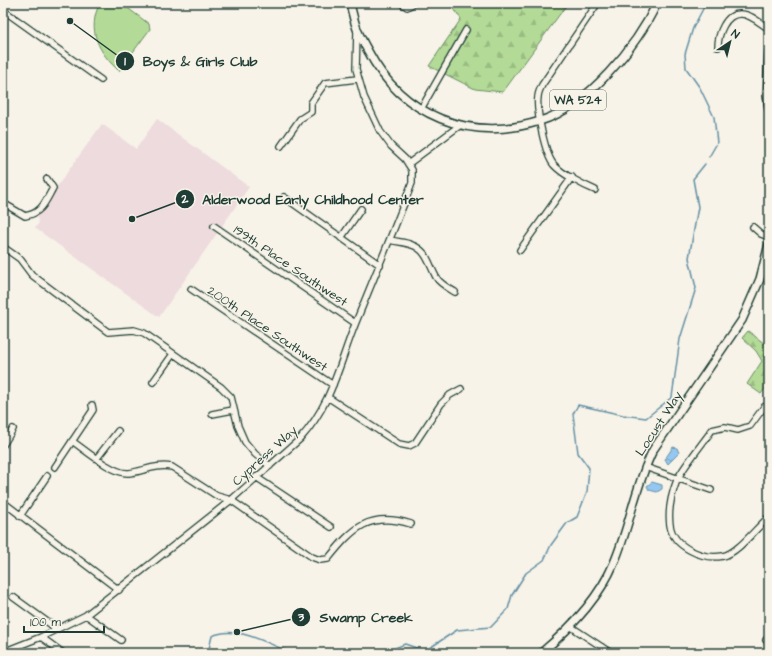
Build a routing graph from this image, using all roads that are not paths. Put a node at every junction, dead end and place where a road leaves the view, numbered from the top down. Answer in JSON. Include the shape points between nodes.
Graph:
{"nodes":[{"id":1,"x":350,"y":3,"type":"edge"},
{"id":2,"x":401,"y":3,"type":"edge"},
{"id":3,"x":414,"y":3,"type":"edge"},
{"id":4,"x":657,"y":3,"type":"edge"},
{"id":5,"x":597,"y":4,"type":"dead end"},
{"id":6,"x":3,"y":10,"type":"edge"},
{"id":7,"x":769,"y":29,"type":"edge"},
{"id":8,"x":357,"y":30,"type":"junction"},
{"id":9,"x":466,"y":30,"type":"dead end"},
{"id":10,"x":718,"y":47,"type":"dead end"},
{"id":11,"x":769,"y":52,"type":"edge"},
{"id":12,"x":358,"y":79,"type":"junction"},
{"id":13,"x":101,"y":80,"type":"dead end"},
{"id":14,"x":421,"y":109,"type":"junction"},
{"id":15,"x":769,"y":109,"type":"edge"},
{"id":16,"x":541,"y":121,"type":"junction"},
{"id":17,"x":459,"y":126,"type":"junction"},
{"id":18,"x":281,"y":146,"type":"dead end"},
{"id":19,"x":408,"y":164,"type":"junction"},
{"id":20,"x":572,"y":177,"type":"junction"},
{"id":21,"x":47,"y":179,"type":"dead end"},
{"id":22,"x":595,"y":190,"type":"dead end"},
{"id":23,"x":284,"y":198,"type":"dead end"},
{"id":24,"x":3,"y":203,"type":"edge"},
{"id":25,"x":361,"y":208,"type":"dead end"},
{"id":26,"x":214,"y":226,"type":"dead end"},
{"id":27,"x":753,"y":227,"type":"dead end"},
{"id":28,"x":769,"y":237,"type":"edge"},
{"id":29,"x":341,"y":238,"type":"junction"},
{"id":30,"x":390,"y":240,"type":"junction"},
{"id":31,"x":769,"y":244,"type":"edge"},
{"id":32,"x":3,"y":247,"type":"edge"},
{"id":33,"x":520,"y":250,"type":"dead end"},
{"id":34,"x":380,"y":265,"type":"junction"},
{"id":35,"x":191,"y":289,"type":"dead end"},
{"id":36,"x":455,"y":292,"type":"dead end"},
{"id":37,"x":355,"y":322,"type":"junction"},
{"id":38,"x":173,"y":354,"type":"junction"},
{"id":39,"x":153,"y":382,"type":"dead end"},
{"id":40,"x":332,"y":386,"type":"junction"},
{"id":41,"x":461,"y":389,"type":"dead end"},
{"id":42,"x":329,"y":398,"type":"junction"},
{"id":43,"x":92,"y":405,"type":"dead end"},
{"id":44,"x":764,"y":407,"type":"dead end"},
{"id":45,"x":233,"y":410,"type":"junction"},
{"id":46,"x":212,"y":414,"type":"dead end"},
{"id":47,"x":14,"y":429,"type":"dead end"},
{"id":48,"x":118,"y":431,"type":"dead end"},
{"id":49,"x":72,"y":441,"type":"junction"},
{"id":50,"x":3,"y":445,"type":"edge"},
{"id":51,"x":97,"y":458,"type":"junction"},
{"id":52,"x":270,"y":466,"type":"junction"},
{"id":53,"x":55,"y":467,"type":"dead end"},
{"id":54,"x":645,"y":467,"type":"junction"},
{"id":55,"x":47,"y":476,"type":"dead end"},
{"id":56,"x":256,"y":477,"type":"junction"},
{"id":57,"x":677,"y":480,"type":"junction"},
{"id":58,"x":711,"y":490,"type":"dead end"},
{"id":59,"x":230,"y":500,"type":"junction"},
{"id":60,"x":3,"y":502,"type":"edge"},
{"id":61,"x":20,"y":516,"type":"junction"},
{"id":62,"x":769,"y":517,"type":"edge"},
{"id":63,"x":411,"y":524,"type":"dead end"},
{"id":64,"x":331,"y":527,"type":"dead end"},
{"id":65,"x":119,"y":590,"type":"junction"},
{"id":66,"x":13,"y":597,"type":"dead end"},
{"id":67,"x":86,"y":615,"type":"junction"},
{"id":68,"x":570,"y":626,"type":"junction"},
{"id":69,"x":57,"y":629,"type":"junction"},
{"id":70,"x":41,"y":637,"type":"junction"},
{"id":71,"x":121,"y":640,"type":"dead end"},
{"id":72,"x":602,"y":647,"type":"junction"},
{"id":73,"x":3,"y":652,"type":"edge"},
{"id":74,"x":63,"y":653,"type":"edge"},
{"id":75,"x":541,"y":653,"type":"edge"},
{"id":76,"x":596,"y":653,"type":"edge"},
{"id":77,"x":611,"y":653,"type":"edge"}],
"edges":[{"from":1,"to":8,"type":"main road","number":"WA 524"},
{"from":2,"to":3,"type":"street","via":[[407,7]]},
{"from":4,"to":16,"type":"main road","number":"WA 524","via":[[640,32],[611,69],[584,95]]},
{"from":5,"to":16,"type":"street","via":[[542,85],[538,96]]},
{"from":6,"to":13,"type":"street"},
{"from":7,"to":10,"type":"street","via":[[750,17],[735,15],[722,29]]},
{"from":8,"to":12,"type":"street"},
{"from":8,"to":14,"type":"main road","number":"WA 524","via":[[390,84],[405,99]]},
{"from":9,"to":14,"type":"street"},
{"from":11,"to":15,"type":"main road"},
{"from":12,"to":18,"type":"street","via":[[325,83],[311,103],[310,112],[300,119]]},
{"from":12,"to":19,"type":"street","via":[[380,131]]},
{"from":14,"to":17,"type":"main road","number":"WA 524","via":[[440,120]]},
{"from":16,"to":17,"type":"main road","number":"WA 524","via":[[494,128]]},
{"from":16,"to":20,"type":"street","via":[[548,157],[554,165]]},
{"from":17,"to":19,"type":"street"},
{"from":19,"to":30,"type":"street","name":"Cypress Way","via":[[412,170],[412,183]]},
{"from":20,"to":22,"type":"street"},
{"from":20,"to":33,"type":"street"},
{"from":21,"to":24,"type":"street","via":[[53,188],[38,212],[25,216]]},
{"from":23,"to":29,"type":"street"},
{"from":25,"to":29,"type":"street"},
{"from":26,"to":37,"type":"street","name":"199th Place Southwest"},
{"from":27,"to":28,"type":"street"},
{"from":29,"to":34,"type":"street"},
{"from":30,"to":34,"type":"street","name":"Cypress Way"},
{"from":30,"to":36,"type":"street","via":[[421,250],[442,285]]},
{"from":31,"to":54,"type":"main road","name":"Locust Way","via":[[760,279],[742,320],[653,450]]},
{"from":32,"to":38,"type":"street","via":[[20,259],[32,275],[108,332],[134,330],[144,333]]},
{"from":34,"to":37,"type":"street","name":"Cypress Way"},
{"from":35,"to":40,"type":"street","name":"200th Place Southwest"},
{"from":37,"to":40,"type":"street","name":"Cypress Way"},
{"from":38,"to":39,"type":"street"},
{"from":38,"to":45,"type":"street","via":[[221,387],[231,397]]},
{"from":40,"to":42,"type":"street","name":"Cypress Way"},
{"from":41,"to":42,"type":"street","via":[[444,400],[416,443],[409,446],[398,444]]},
{"from":42,"to":52,"type":"street","name":"Cypress Way","via":[[308,429]]},
{"from":43,"to":49,"type":"street","via":[[93,410]]},
{"from":44,"to":57,"type":"street","via":[[750,426],[738,430],[725,427],[712,430]]},
{"from":45,"to":46,"type":"street"},
{"from":45,"to":52,"type":"street","via":[[244,442]]},
{"from":47,"to":50,"type":"street"},
{"from":48,"to":51,"type":"street"},
{"from":49,"to":51,"type":"street"},
{"from":49,"to":53,"type":"street"},
{"from":51,"to":59,"type":"street","via":[[126,474],[163,465],[172,467],[217,496]]},
{"from":52,"to":56,"type":"street","name":"Cypress Way"},
{"from":54,"to":57,"type":"street"},
{"from":54,"to":68,"type":"main road","name":"Locust Way","via":[[615,562],[589,606]]},
{"from":55,"to":61,"type":"street"},
{"from":56,"to":59,"type":"street","name":"Cypress Way"},
{"from":56,"to":64,"type":"street"},
{"from":57,"to":58,"type":"street"},
{"from":57,"to":62,"type":"street","via":[[669,512],[670,527],[688,550],[703,555],[723,556],[734,550]]},
{"from":59,"to":63,"type":"street","via":[[320,560],[328,559],[358,527],[371,522],[394,519]]},
{"from":59,"to":65,"type":"street","name":"Cypress Way"},
{"from":60,"to":61,"type":"street"},
{"from":61,"to":65,"type":"street"},
{"from":65,"to":67,"type":"street","name":"Cypress Way"},
{"from":66,"to":69,"type":"street"},
{"from":67,"to":69,"type":"street","name":"Cypress Way"},
{"from":67,"to":71,"type":"street"},
{"from":68,"to":72,"type":"street"},
{"from":68,"to":75,"type":"main road","name":"Locust Way"},
{"from":69,"to":70,"type":"street","name":"Cypress Way"},
{"from":70,"to":73,"type":"street","name":"Cypress Way"},
{"from":70,"to":74,"type":"street"},
{"from":72,"to":76,"type":"street"},
{"from":72,"to":77,"type":"street"}]}
